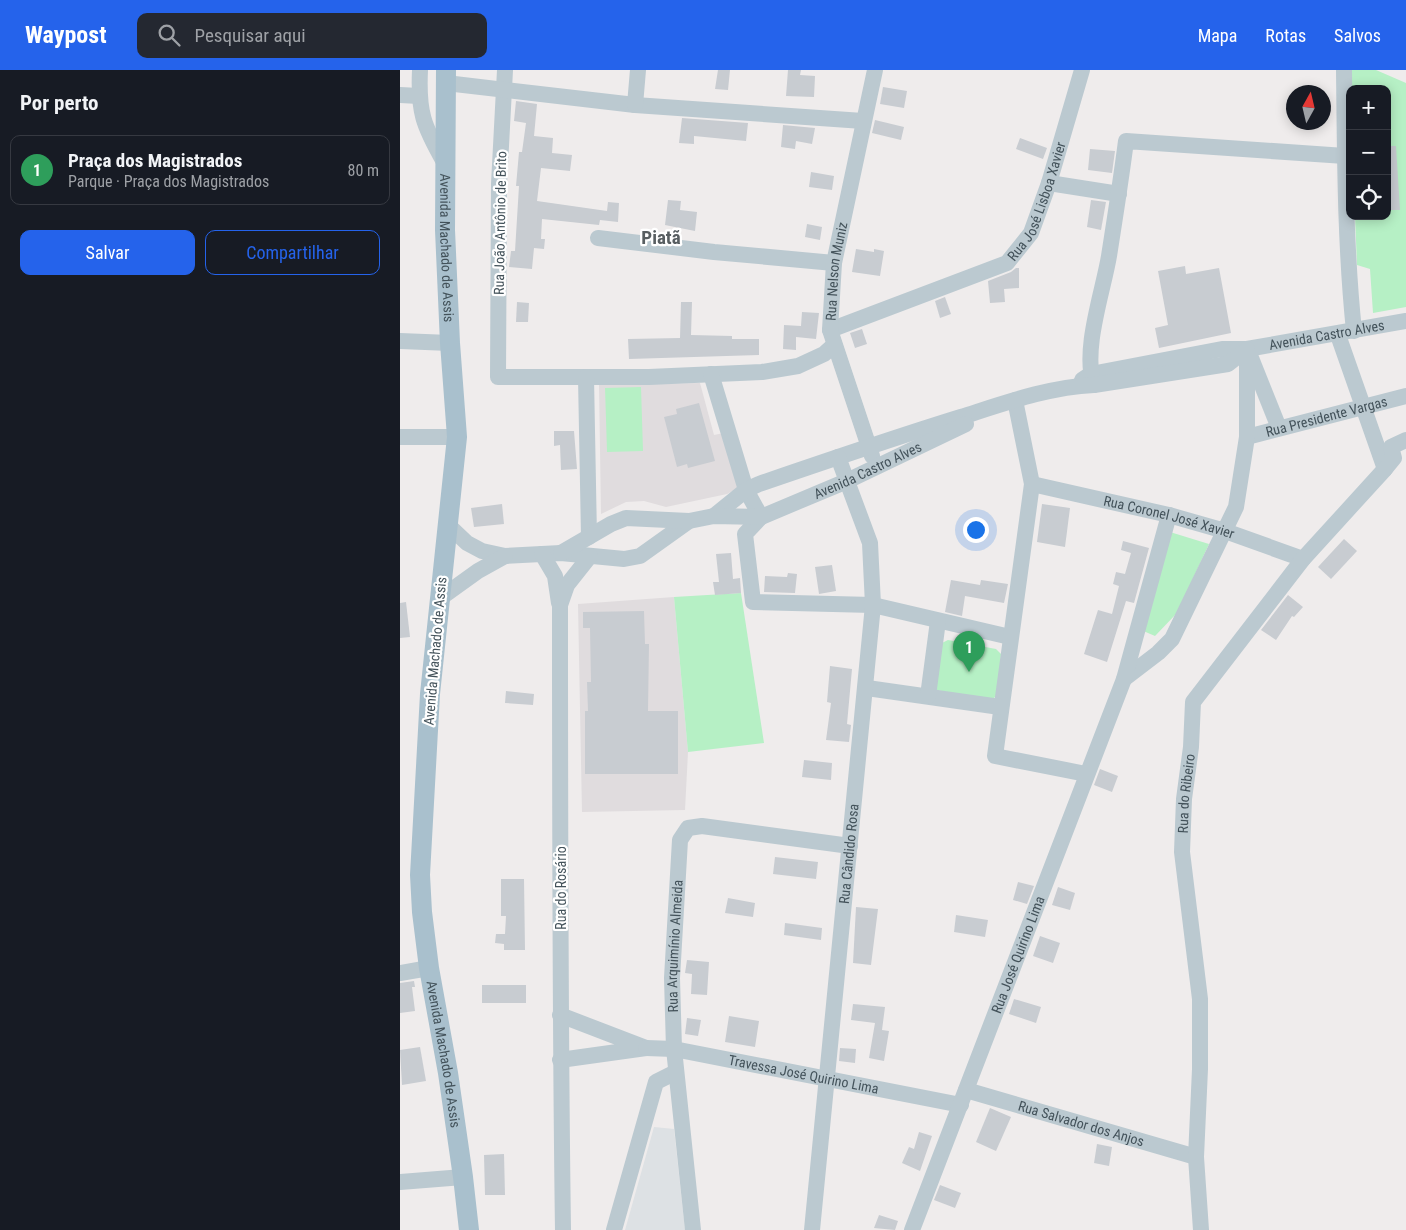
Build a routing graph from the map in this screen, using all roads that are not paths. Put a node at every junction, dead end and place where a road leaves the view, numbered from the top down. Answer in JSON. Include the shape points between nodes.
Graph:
{"nodes":[{"id":1,"x":420,"y":70,"type":"edge"},
{"id":2,"x":505,"y":70,"type":"edge"},
{"id":3,"x":638,"y":70,"type":"edge"},
{"id":4,"x":875,"y":70,"type":"edge"},
{"id":5,"x":1082,"y":70,"type":"edge"},
{"id":6,"x":1344,"y":70,"type":"edge"},
{"id":7,"x":446,"y":76,"type":"edge"},
{"id":8,"x":504,"y":89,"type":"junction"},
{"id":9,"x":400,"y":95,"type":"edge"},
{"id":10,"x":419,"y":96,"type":"junction"},
{"id":11,"x":635,"y":105,"type":"junction"},
{"id":12,"x":862,"y":121,"type":"junction"},
{"id":13,"x":1344,"y":156,"type":"junction"},
{"id":14,"x":444,"y":162,"type":"junction"},
{"id":15,"x":1049,"y":183,"type":"junction"},
{"id":16,"x":1119,"y":194,"type":"junction"},
{"id":17,"x":598,"y":238,"type":"dead end"},
{"id":18,"x":834,"y":263,"type":"junction"},
{"id":19,"x":1406,"y":321,"type":"edge"},
{"id":20,"x":1354,"y":331,"type":"junction"},
{"id":21,"x":1338,"y":335,"type":"junction"},
{"id":22,"x":832,"y":337,"type":"junction"},
{"id":23,"x":400,"y":341,"type":"edge"},
{"id":24,"x":450,"y":343,"type":"junction"},
{"id":25,"x":1247,"y":349,"type":"junction"},
{"id":26,"x":498,"y":377,"type":"joint"},
{"id":27,"x":586,"y":377,"type":"junction"},
{"id":28,"x":1093,"y":380,"type":"junction"},
{"id":29,"x":713,"y":381,"type":"junction"},
{"id":30,"x":1406,"y":396,"type":"edge"},
{"id":31,"x":1015,"y":400,"type":"junction"},
{"id":32,"x":1364,"y":408,"type":"junction"},
{"id":33,"x":1279,"y":428,"type":"junction"},
{"id":34,"x":400,"y":437,"type":"edge"},
{"id":35,"x":457,"y":437,"type":"junction"},
{"id":36,"x":1247,"y":437,"type":"junction"},
{"id":37,"x":1406,"y":440,"type":"edge"},
{"id":38,"x":868,"y":446,"type":"junction"},
{"id":39,"x":838,"y":457,"type":"junction"},
{"id":40,"x":876,"y":467,"type":"junction"},
{"id":41,"x":1385,"y":469,"type":"junction"},
{"id":42,"x":848,"y":481,"type":"junction"},
{"id":43,"x":1032,"y":484,"type":"junction"},
{"id":44,"x":746,"y":490,"type":"junction"},
{"id":45,"x":1169,"y":514,"type":"junction"},
{"id":46,"x":714,"y":516,"type":"junction"},
{"id":47,"x":761,"y":517,"type":"junction"},
{"id":48,"x":652,"y":519,"type":"junction"},
{"id":49,"x":689,"y":521,"type":"junction"},
{"id":50,"x":448,"y":524,"type":"junction"},
{"id":51,"x":1226,"y":530,"type":"junction"},
{"id":52,"x":595,"y":533,"type":"junction"},
{"id":53,"x":745,"y":534,"type":"junction"},
{"id":54,"x":466,"y":543,"type":"junction"},
{"id":55,"x":445,"y":545,"type":"junction"},
{"id":56,"x":655,"y":547,"type":"junction"},
{"id":57,"x":561,"y":553,"type":"junction"},
{"id":58,"x":542,"y":554,"type":"junction"},
{"id":59,"x":505,"y":556,"type":"junction"},
{"id":60,"x":599,"y":557,"type":"junction"},
{"id":61,"x":1303,"y":559,"type":"junction"},
{"id":62,"x":442,"y":571,"type":"junction"},
{"id":63,"x":478,"y":571,"type":"junction"},
{"id":64,"x":439,"y":599,"type":"junction"},
{"id":65,"x":560,"y":605,"type":"junction"},
{"id":66,"x":873,"y":605,"type":"junction"},
{"id":67,"x":938,"y":621,"type":"junction"},
{"id":68,"x":1010,"y":637,"type":"junction"},
{"id":69,"x":1134,"y":644,"type":"junction"},
{"id":70,"x":1158,"y":653,"type":"junction"},
{"id":71,"x":1124,"y":679,"type":"junction"},
{"id":72,"x":866,"y":688,"type":"junction"},
{"id":73,"x":928,"y":696,"type":"junction"},
{"id":74,"x":1000,"y":707,"type":"junction"},
{"id":75,"x":1086,"y":774,"type":"junction"},
{"id":76,"x":850,"y":846,"type":"junction"},
{"id":77,"x":429,"y":968,"type":"junction"},
{"id":78,"x":400,"y":973,"type":"edge"},
{"id":79,"x":560,"y":1015,"type":"junction"},
{"id":80,"x":646,"y":1048,"type":"junction"},
{"id":81,"x":674,"y":1049,"type":"junction"},
{"id":82,"x":560,"y":1060,"type":"junction"},
{"id":83,"x":676,"y":1072,"type":"junction"},
{"id":84,"x":826,"y":1079,"type":"junction"},
{"id":85,"x":964,"y":1098,"type":"junction"},
{"id":86,"x":1196,"y":1157,"type":"junction"},
{"id":87,"x":463,"y":1177,"type":"junction"},
{"id":88,"x":400,"y":1182,"type":"edge"},
{"id":89,"x":469,"y":1230,"type":"edge"},
{"id":90,"x":564,"y":1230,"type":"edge"},
{"id":91,"x":614,"y":1230,"type":"edge"},
{"id":92,"x":693,"y":1230,"type":"edge"},
{"id":93,"x":812,"y":1230,"type":"edge"},
{"id":94,"x":912,"y":1230,"type":"edge"},
{"id":95,"x":1201,"y":1230,"type":"edge"}],
"edges":[{"from":1,"to":10,"type":"street"},
{"from":2,"to":8,"type":"street","name":"Rua João Antônio de Brito"},
{"from":3,"to":11,"type":"street"},
{"from":4,"to":12,"type":"street","name":"Rua Nelson Muniz"},
{"from":5,"to":15,"type":"street","name":"Rua José Lisboa Xavier"},
{"from":6,"to":13,"type":"street"},
{"from":7,"to":8,"type":"street"},
{"from":7,"to":14,"type":"main road","name":"Avenida Machado de Assis"},
{"from":8,"to":11,"type":"street"},
{"from":8,"to":26,"type":"street","name":"Rua João Antônio de Brito","via":[[499,184]]},
{"from":9,"to":10,"type":"street"},
{"from":10,"to":14,"type":"street","via":[[425,128]]},
{"from":11,"to":12,"type":"street"},
{"from":12,"to":18,"type":"street","name":"Rua Nelson Muniz"},
{"from":13,"to":16,"type":"street","via":[[1126,141]]},
{"from":13,"to":20,"type":"street"},
{"from":14,"to":24,"type":"main road","name":"Avenida Machado de Assis"},
{"from":15,"to":16,"type":"street"},
{"from":15,"to":22,"type":"street","name":"Rua José Lisboa Xavier","via":[[1032,233],[1007,263]]},
{"from":16,"to":28,"type":"street","via":[[1092,345]]},
{"from":17,"to":18,"type":"street"},
{"from":18,"to":22,"type":"street","name":"Rua Nelson Muniz"},
{"from":19,"to":20,"type":"street","name":"Avenida Castro Alves"},
{"from":20,"to":21,"type":"street","name":"Avenida Castro Alves"},
{"from":21,"to":25,"type":"street","name":"Avenida Castro Alves"},
{"from":21,"to":32,"type":"street"},
{"from":22,"to":29,"type":"street","name":"Rua José Lisboa Xavier","via":[[824,354],[798,366]]},
{"from":22,"to":38,"type":"street","name":"Rua Nelson Muniz"},
{"from":23,"to":24,"type":"street"},
{"from":24,"to":35,"type":"main road","name":"Avenida Machado de Assis"},
{"from":25,"to":28,"type":"street","name":"Avenida Castro Alves","via":[[1222,349]]},
{"from":25,"to":33,"type":"street"},
{"from":25,"to":36,"type":"street"},
{"from":26,"to":27,"type":"street","name":"Rua José Lisboa Xavier"},
{"from":27,"to":29,"type":"street","name":"Rua José Lisboa Xavier"},
{"from":27,"to":52,"type":"street"},
{"from":28,"to":31,"type":"street","name":"Avenida Castro Alves"},
{"from":29,"to":44,"type":"street"},
{"from":30,"to":32,"type":"street","name":"Rua Presidente Vargas"},
{"from":31,"to":38,"type":"street","name":"Avenida Castro Alves"},
{"from":31,"to":40,"type":"street","name":"Avenida Castro Alves"},
{"from":31,"to":43,"type":"street"},
{"from":32,"to":33,"type":"street","name":"Rua Presidente Vargas"},
{"from":32,"to":41,"type":"street"},
{"from":33,"to":36,"type":"street","name":"Rua Presidente Vargas"},
{"from":34,"to":35,"type":"street"},
{"from":35,"to":50,"type":"main road","name":"Avenida Machado de Assis"},
{"from":36,"to":51,"type":"street","via":[[1236,507]]},
{"from":37,"to":41,"type":"street","name":"Rua do Ribeiro","via":[[1391,447],[1394,458]]},
{"from":38,"to":39,"type":"street","name":"Avenida Castro Alves"},
{"from":38,"to":40,"type":"street","name":"Rua Nelson Muniz"},
{"from":39,"to":42,"type":"street","name":"Rua Cândido Rosa"},
{"from":39,"to":44,"type":"street","name":"Avenida Castro Alves"},
{"from":40,"to":42,"type":"street","name":"Avenida Castro Alves"},
{"from":41,"to":61,"type":"street","name":"Rua do Ribeiro"},
{"from":42,"to":47,"type":"street","name":"Avenida Castro Alves"},
{"from":42,"to":66,"type":"street","name":"Rua Cândido Rosa","via":[[870,543]]},
{"from":43,"to":45,"type":"street","name":"Rua Coronel José Xavier"},
{"from":43,"to":68,"type":"street"},
{"from":44,"to":46,"type":"street","name":"Avenida Castro Alves"},
{"from":44,"to":47,"type":"street"},
{"from":45,"to":51,"type":"street","name":"Rua Coronel José Xavier"},
{"from":45,"to":69,"type":"street","name":"Rua José Quirino Lima"},
{"from":46,"to":47,"type":"street","name":"Avenida Castro Alves"},
{"from":46,"to":49,"type":"street","name":"Avenida Castro Alves"},
{"from":46,"to":53,"type":"street"},
{"from":47,"to":53,"type":"street"},
{"from":48,"to":49,"type":"street","name":"Avenida Castro Alves"},
{"from":48,"to":52,"type":"street","name":"Avenida Castro Alves","via":[[626,518]]},
{"from":48,"to":56,"type":"street","via":[[659,529]]},
{"from":49,"to":56,"type":"street","name":"Avenida Castro Alves"},
{"from":50,"to":54,"type":"street"},
{"from":50,"to":55,"type":"main road","name":"Avenida Machado de Assis"},
{"from":51,"to":61,"type":"street","name":"Rua Coronel José Xavier"},
{"from":51,"to":70,"type":"street","via":[[1172,639]]},
{"from":52,"to":57,"type":"street","name":"Avenida Castro Alves"},
{"from":52,"to":60,"type":"street"},
{"from":53,"to":66,"type":"street","via":[[753,602]]},
{"from":54,"to":55,"type":"street"},
{"from":54,"to":59,"type":"street","via":[[482,551]]},
{"from":55,"to":62,"type":"main road","name":"Avenida Machado de Assis"},
{"from":56,"to":60,"type":"street","name":"Avenida Castro Alves","via":[[640,556],[624,559]]},
{"from":57,"to":58,"type":"street","name":"Avenida Castro Alves"},
{"from":57,"to":60,"type":"street","name":"Avenida Castro Alves"},
{"from":58,"to":59,"type":"street","name":"Avenida Castro Alves"},
{"from":58,"to":65,"type":"street","via":[[555,576]]},
{"from":59,"to":63,"type":"street"},
{"from":60,"to":65,"type":"street","name":"Rua do Rosário","via":[[567,585]]},
{"from":61,"to":86,"type":"street","name":"Rua do Ribeiro","via":[[1193,702],[1182,852],[1200,999]]},
{"from":62,"to":63,"type":"street","via":[[457,577]]},
{"from":62,"to":64,"type":"main road","name":"Avenida Machado de Assis"},
{"from":63,"to":64,"type":"street"},
{"from":64,"to":77,"type":"main road","name":"Avenida Machado de Assis","via":[[420,875]]},
{"from":65,"to":79,"type":"street","name":"Rua do Rosário"},
{"from":66,"to":67,"type":"street"},
{"from":66,"to":72,"type":"street","name":"Rua Cândido Rosa"},
{"from":67,"to":68,"type":"street"},
{"from":67,"to":73,"type":"street"},
{"from":68,"to":74,"type":"street"},
{"from":69,"to":70,"type":"street"},
{"from":69,"to":71,"type":"street","name":"Rua José Quirino Lima"},
{"from":70,"to":71,"type":"street"},
{"from":71,"to":75,"type":"street","name":"Rua José Quirino Lima"},
{"from":72,"to":73,"type":"street"},
{"from":72,"to":76,"type":"street","name":"Rua Cândido Rosa"},
{"from":73,"to":74,"type":"street"},
{"from":74,"to":75,"type":"street","via":[[995,756]]},
{"from":75,"to":85,"type":"street","name":"Rua José Quirino Lima"},
{"from":76,"to":81,"type":"street","name":"Rua Arquimínio Almeida","via":[[702,826],[688,828],[680,840],[672,978]]},
{"from":76,"to":84,"type":"street","name":"Rua Cândido Rosa"},
{"from":77,"to":78,"type":"street"},
{"from":77,"to":87,"type":"main road","name":"Avenida Machado de Assis"},
{"from":79,"to":80,"type":"street"},
{"from":79,"to":82,"type":"street","name":"Rua do Rosário"},
{"from":80,"to":81,"type":"street","name":"Travessa José Quirino Lima"},
{"from":80,"to":82,"type":"street"},
{"from":81,"to":83,"type":"street","name":"Rua Arquimínio Almeida"},
{"from":81,"to":84,"type":"street","name":"Travessa José Quirino Lima"},
{"from":82,"to":90,"type":"street","name":"Rua do Rosário"},
{"from":83,"to":91,"type":"street","via":[[656,1082]]},
{"from":83,"to":92,"type":"street","name":"Rua Arquimínio Almeida"},
{"from":84,"to":85,"type":"street","name":"Travessa José Quirino Lima"},
{"from":84,"to":93,"type":"street","name":"Rua Cândido Rosa"},
{"from":85,"to":86,"type":"street","name":"Rua Salvador dos Anjos"},
{"from":85,"to":94,"type":"street","name":"Rua José Quirino Lima"},
{"from":86,"to":95,"type":"street","name":"Rua do Ribeiro"},
{"from":87,"to":88,"type":"street"},
{"from":87,"to":89,"type":"main road","name":"Avenida Machado de Assis"}]}
